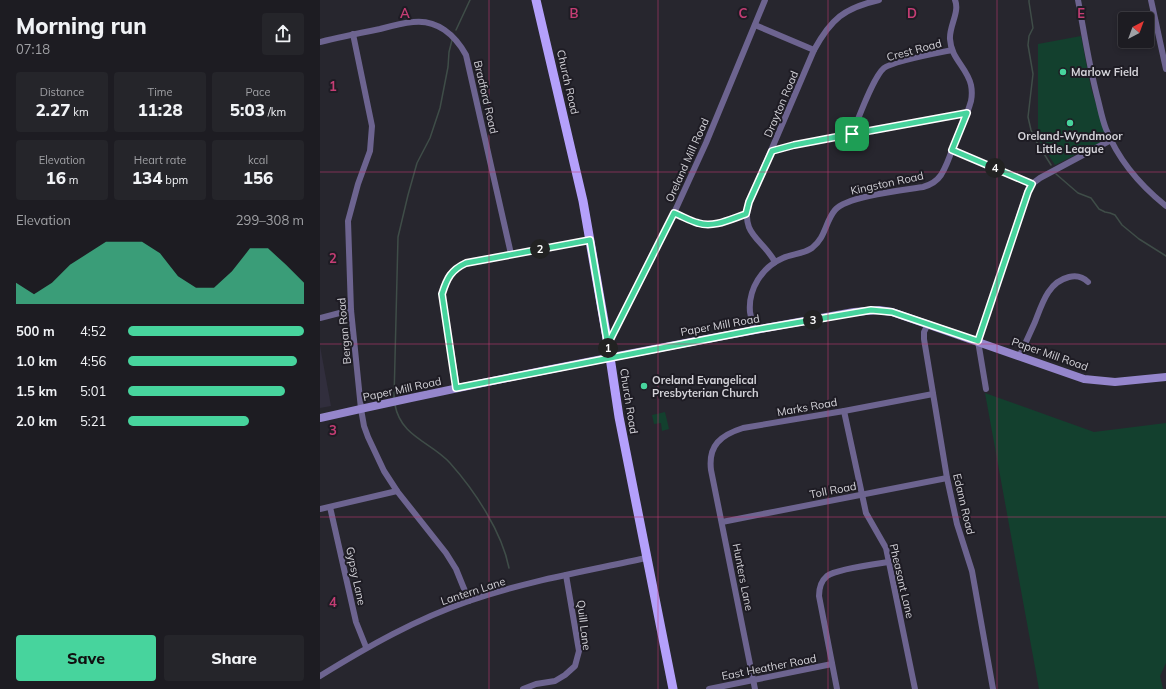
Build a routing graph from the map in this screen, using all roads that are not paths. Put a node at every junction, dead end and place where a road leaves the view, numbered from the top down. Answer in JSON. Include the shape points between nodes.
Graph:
{"nodes":[{"id":1,"x":536,"y":0,"type":"edge"},
{"id":2,"x":765,"y":0,"type":"edge"},
{"id":3,"x":878,"y":0,"type":"edge"},
{"id":4,"x":955,"y":0,"type":"edge"},
{"id":5,"x":1078,"y":0,"type":"edge"},
{"id":6,"x":1152,"y":0,"type":"edge"},
{"id":7,"x":755,"y":25,"type":"junction"},
{"id":8,"x":353,"y":34,"type":"junction"},
{"id":9,"x":320,"y":42,"type":"edge"},
{"id":10,"x":814,"y":50,"type":"junction"},
{"id":11,"x":952,"y":50,"type":"junction"},
{"id":12,"x":1166,"y":69,"type":"edge"},
{"id":13,"x":967,"y":113,"type":"junction"},
{"id":14,"x":852,"y":134,"type":"junction"},
{"id":15,"x":1111,"y":140,"type":"junction"},
{"id":16,"x":952,"y":150,"type":"junction"},
{"id":17,"x":772,"y":151,"type":"junction"},
{"id":18,"x":1032,"y":184,"type":"junction"},
{"id":19,"x":1166,"y":206,"type":"edge"},
{"id":20,"x":674,"y":213,"type":"junction"},
{"id":21,"x":746,"y":214,"type":"junction"},
{"id":22,"x":590,"y":240,"type":"junction"},
{"id":23,"x":511,"y":254,"type":"junction"},
{"id":24,"x":775,"y":262,"type":"junction"},
{"id":25,"x":1088,"y":282,"type":"dead end"},
{"id":26,"x":351,"y":310,"type":"junction"},
{"id":27,"x":320,"y":318,"type":"edge"},
{"id":28,"x":928,"y":324,"type":"junction"},
{"id":29,"x":754,"y":330,"type":"junction"},
{"id":30,"x":978,"y":341,"type":"junction"},
{"id":31,"x":608,"y":344,"type":"junction"},
{"id":32,"x":1020,"y":356,"type":"junction"},
{"id":33,"x":610,"y":358,"type":"junction"},
{"id":34,"x":1166,"y":377,"type":"edge"},
{"id":35,"x":456,"y":388,"type":"junction"},
{"id":36,"x":986,"y":389,"type":"dead end"},
{"id":37,"x":933,"y":394,"type":"junction"},
{"id":38,"x":361,"y":409,"type":"junction"},
{"id":39,"x":844,"y":411,"type":"junction"},
{"id":40,"x":320,"y":418,"type":"edge"},
{"id":41,"x":711,"y":470,"type":"joint"},
{"id":42,"x":947,"y":478,"type":"junction"},
{"id":43,"x":397,"y":491,"type":"junction"},
{"id":44,"x":862,"y":495,"type":"junction"},
{"id":45,"x":330,"y":507,"type":"junction"},
{"id":46,"x":320,"y":509,"type":"edge"},
{"id":47,"x":722,"y":522,"type":"junction"},
{"id":48,"x":646,"y":558,"type":"junction"},
{"id":49,"x":889,"y":562,"type":"junction"},
{"id":50,"x":566,"y":575,"type":"junction"},
{"id":51,"x":469,"y":601,"type":"junction"},
{"id":52,"x":366,"y":648,"type":"junction"},
{"id":53,"x":832,"y":664,"type":"junction"},
{"id":54,"x":320,"y":676,"type":"edge"},
{"id":55,"x":753,"y":680,"type":"junction"},
{"id":56,"x":523,"y":689,"type":"edge"},
{"id":57,"x":672,"y":689,"type":"edge"},
{"id":58,"x":709,"y":689,"type":"edge"},
{"id":59,"x":755,"y":689,"type":"edge"},
{"id":60,"x":837,"y":689,"type":"edge"},
{"id":61,"x":915,"y":689,"type":"edge"},
{"id":62,"x":993,"y":689,"type":"edge"}],
"edges":[{"from":1,"to":22,"type":"main road","name":"Church Road"},
{"from":2,"to":7,"type":"street","name":"Oreland Mill Road"},
{"from":3,"to":10,"type":"street","name":"Drayton Road","via":[[857,6],[838,17]]},
{"from":4,"to":11,"type":"street","name":"Kingston Road","via":[[956,9],[950,34]]},
{"from":5,"to":15,"type":"street","via":[[1095,89]]},
{"from":6,"to":12,"type":"street"},
{"from":7,"to":10,"type":"street"},
{"from":7,"to":20,"type":"street","name":"Oreland Mill Road"},
{"from":8,"to":9,"type":"street","name":"Bradford Road"},
{"from":8,"to":23,"type":"street","name":"Bradford Road","via":[[413,21],[425,22],[444,29],[460,43],[466,55]]},
{"from":8,"to":26,"type":"street","name":"Bergan Road","via":[[372,126],[370,151],[348,221]]},
{"from":10,"to":17,"type":"street","name":"Drayton Road"},
{"from":11,"to":13,"type":"street","name":"Kingston Road","via":[[968,74],[972,96]]},
{"from":11,"to":14,"type":"street","name":"Crest Road","via":[[884,68],[876,79]]},
{"from":13,"to":14,"type":"street"},
{"from":13,"to":16,"type":"street","name":"Kingston Road"},
{"from":14,"to":17,"type":"street"},
{"from":15,"to":18,"type":"street"},
{"from":15,"to":19,"type":"street","via":[[1134,175]]},
{"from":16,"to":18,"type":"street"},
{"from":16,"to":24,"type":"street","name":"Kingston Road","via":[[941,174],[930,184],[844,203],[833,213],[819,242],[802,253]]},
{"from":17,"to":21,"type":"street","name":"Drayton Road"},
{"from":18,"to":30,"type":"street"},
{"from":20,"to":21,"type":"street","via":[[707,224],[723,222]]},
{"from":20,"to":31,"type":"street","name":"Oreland Mill Road"},
{"from":21,"to":24,"type":"street","via":[[753,236]]},
{"from":22,"to":23,"type":"street"},
{"from":22,"to":31,"type":"main road","name":"Church Road"},
{"from":23,"to":35,"type":"street","via":[[458,266],[446,280],[442,294]]},
{"from":24,"to":29,"type":"street","name":"Kingston Road","via":[[762,274],[753,289],[750,306]]},
{"from":25,"to":32,"type":"street","via":[[1073,276],[1059,281],[1052,287]]},
{"from":26,"to":27,"type":"street"},
{"from":26,"to":38,"type":"street","name":"Bergan Road"},
{"from":28,"to":29,"type":"street","name":"Paper Mill Road","via":[[892,312],[871,310]]},
{"from":28,"to":30,"type":"street","name":"Paper Mill Road"},
{"from":28,"to":37,"type":"street","name":"Edann Road","via":[[924,339]]},
{"from":29,"to":33,"type":"street","name":"Paper Mill Road"},
{"from":30,"to":32,"type":"street","name":"Paper Mill Road"},
{"from":30,"to":36,"type":"street"},
{"from":31,"to":33,"type":"main road","name":"Church Road"},
{"from":32,"to":34,"type":"street","name":"Paper Mill Road","via":[[1084,379],[1100,382]]},
{"from":33,"to":35,"type":"street","name":"Paper Mill Road"},
{"from":33,"to":48,"type":"main road","name":"Church Road"},
{"from":35,"to":38,"type":"street","name":"Paper Mill Road"},
{"from":37,"to":39,"type":"street","name":"Marks Road"},
{"from":37,"to":42,"type":"street","name":"Edann Road"},
{"from":38,"to":40,"type":"street","name":"Paper Mill Road"},
{"from":38,"to":43,"type":"street","name":"Bergan Road","via":[[368,437]]},
{"from":39,"to":41,"type":"street","name":"Marks Road","via":[[729,432],[717,441],[710,461]]},
{"from":39,"to":44,"type":"street","name":"Pheasant Lane"},
{"from":41,"to":47,"type":"street","name":"Hunters Lane"},
{"from":42,"to":44,"type":"street","name":"Toll Road"},
{"from":42,"to":62,"type":"street","name":"Edann Road","via":[[957,524],[972,571]]},
{"from":43,"to":45,"type":"street"},
{"from":43,"to":51,"type":"street","name":"Bergan Road","via":[[449,557]]},
{"from":44,"to":47,"type":"street","name":"Toll Road"},
{"from":44,"to":49,"type":"street","name":"Pheasant Lane","via":[[866,513],[884,544]]},
{"from":45,"to":46,"type":"street"},
{"from":45,"to":52,"type":"street","name":"Gypsy Lane","via":[[356,622]]},
{"from":47,"to":55,"type":"street","name":"Hunters Lane"},
{"from":48,"to":50,"type":"street","name":"Lantern Lane"},
{"from":48,"to":57,"type":"main road","name":"Church Road"},
{"from":49,"to":53,"type":"street","via":[[834,572],[821,584],[819,596]]},
{"from":49,"to":61,"type":"street","name":"Pheasant Lane"},
{"from":50,"to":51,"type":"street","name":"Lantern Lane"},
{"from":50,"to":56,"type":"street","name":"Quill Lane","via":[[579,651],[575,666],[555,681]]},
{"from":51,"to":52,"type":"street","name":"Lantern Lane"},
{"from":52,"to":54,"type":"street","name":"Lantern Lane"},
{"from":53,"to":55,"type":"street","name":"East Heather Road"},
{"from":53,"to":60,"type":"street","name":"East Heather Road"},
{"from":55,"to":58,"type":"street","name":"East Heather Road"},
{"from":55,"to":59,"type":"street","name":"Hunters Lane"}]}
